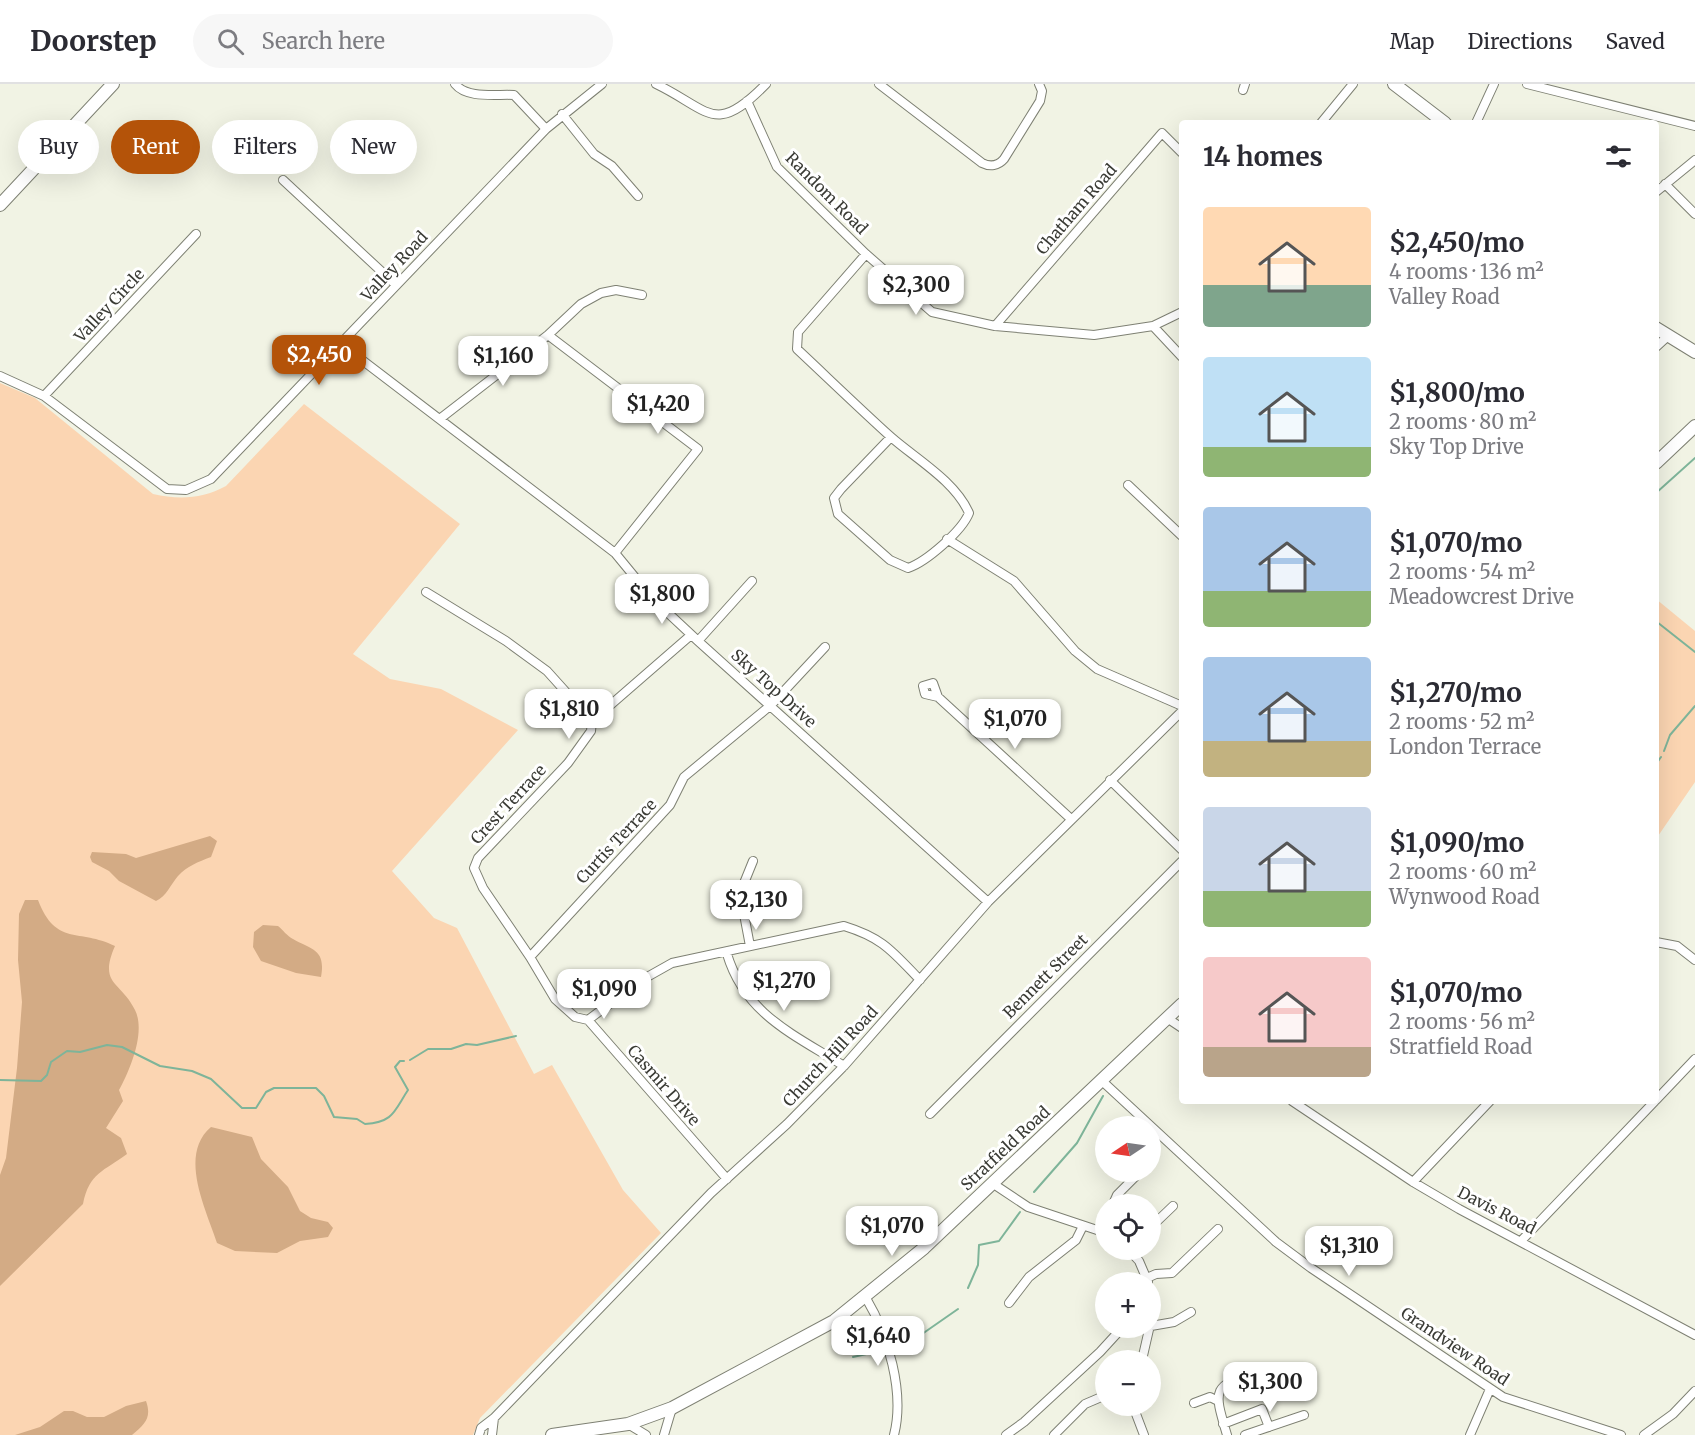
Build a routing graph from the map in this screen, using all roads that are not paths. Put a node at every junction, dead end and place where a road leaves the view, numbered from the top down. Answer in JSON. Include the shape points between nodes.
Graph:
{"nodes":[{"id":1,"x":113,"y":84,"type":"edge"},
{"id":2,"x":455,"y":84,"type":"edge"},
{"id":3,"x":598,"y":84,"type":"edge"},
{"id":4,"x":656,"y":84,"type":"edge"},
{"id":5,"x":766,"y":84,"type":"edge"},
{"id":6,"x":879,"y":84,"type":"edge"},
{"id":7,"x":1039,"y":84,"type":"edge"},
{"id":8,"x":1353,"y":84,"type":"edge"},
{"id":9,"x":1394,"y":84,"type":"edge"},
{"id":10,"x":1494,"y":84,"type":"edge"},
{"id":11,"x":1527,"y":84,"type":"edge"},
{"id":12,"x":747,"y":101,"type":"junction"},
{"id":13,"x":562,"y":114,"type":"junction"},
{"id":14,"x":1323,"y":120,"type":"edge"},
{"id":15,"x":1441,"y":120,"type":"edge"},
{"id":16,"x":1477,"y":120,"type":"edge"},
{"id":17,"x":1695,"y":126,"type":"edge"},
{"id":18,"x":546,"y":129,"type":"junction"},
{"id":19,"x":1179,"y":150,"type":"edge"},
{"id":20,"x":1695,"y":160,"type":"edge"},
{"id":21,"x":283,"y":180,"type":"dead end"},
{"id":22,"x":1665,"y":184,"type":"junction"},
{"id":23,"x":1659,"y":189,"type":"edge"},
{"id":24,"x":638,"y":196,"type":"dead end"},
{"id":25,"x":0,"y":205,"type":"edge"},
{"id":26,"x":1695,"y":214,"type":"edge"},
{"id":27,"x":196,"y":234,"type":"dead end"},
{"id":28,"x":866,"y":254,"type":"junction"},
{"id":29,"x":396,"y":285,"type":"junction"},
{"id":30,"x":642,"y":295,"type":"dead end"},
{"id":31,"x":1179,"y":313,"type":"edge"},
{"id":32,"x":1152,"y":326,"type":"junction"},
{"id":33,"x":995,"y":327,"type":"junction"},
{"id":34,"x":1659,"y":330,"type":"edge"},
{"id":35,"x":548,"y":335,"type":"junction"},
{"id":36,"x":1668,"y":336,"type":"junction"},
{"id":37,"x":341,"y":344,"type":"junction"},
{"id":38,"x":1659,"y":344,"type":"edge"},
{"id":39,"x":1695,"y":352,"type":"edge"},
{"id":40,"x":1179,"y":354,"type":"edge"},
{"id":41,"x":0,"y":376,"type":"edge"},
{"id":42,"x":44,"y":396,"type":"junction"},
{"id":43,"x":441,"y":418,"type":"junction"},
{"id":44,"x":1695,"y":426,"type":"edge"},
{"id":45,"x":891,"y":437,"type":"junction"},
{"id":46,"x":1659,"y":460,"type":"edge"},
{"id":47,"x":1128,"y":485,"type":"dead end"},
{"id":48,"x":1179,"y":533,"type":"edge"},
{"id":49,"x":947,"y":539,"type":"junction"},
{"id":50,"x":615,"y":553,"type":"junction"},
{"id":51,"x":752,"y":581,"type":"dead end"},
{"id":52,"x":426,"y":592,"type":"dead end"},
{"id":53,"x":695,"y":638,"type":"junction"},
{"id":54,"x":825,"y":647,"type":"dead end"},
{"id":55,"x":939,"y":697,"type":"dead end"},
{"id":56,"x":771,"y":705,"type":"junction"},
{"id":57,"x":1179,"y":705,"type":"edge"},
{"id":58,"x":1179,"y":714,"type":"edge"},
{"id":59,"x":592,"y":721,"type":"junction"},
{"id":60,"x":1110,"y":780,"type":"junction"},
{"id":61,"x":1071,"y":819,"type":"junction"},
{"id":62,"x":1179,"y":847,"type":"edge"},
{"id":63,"x":753,"y":861,"type":"dead end"},
{"id":64,"x":1179,"y":864,"type":"edge"},
{"id":65,"x":474,"y":868,"type":"joint"},
{"id":66,"x":988,"y":902,"type":"junction"},
{"id":67,"x":1659,"y":943,"type":"edge"},
{"id":68,"x":750,"y":946,"type":"junction"},
{"id":69,"x":727,"y":954,"type":"junction"},
{"id":70,"x":530,"y":957,"type":"junction"},
{"id":71,"x":1695,"y":960,"type":"edge"},
{"id":72,"x":920,"y":980,"type":"junction"},
{"id":73,"x":1179,"y":1007,"type":"edge"},
{"id":74,"x":1167,"y":1018,"type":"junction"},
{"id":75,"x":588,"y":1020,"type":"junction"},
{"id":76,"x":1179,"y":1026,"type":"edge"},
{"id":77,"x":1695,"y":1059,"type":"edge"},
{"id":78,"x":844,"y":1066,"type":"junction"},
{"id":79,"x":1101,"y":1080,"type":"junction"},
{"id":80,"x":1659,"y":1096,"type":"edge"},
{"id":81,"x":1296,"y":1104,"type":"edge"},
{"id":82,"x":1487,"y":1104,"type":"edge"},
{"id":83,"x":1651,"y":1104,"type":"edge"},
{"id":84,"x":930,"y":1113,"type":"dead end"},
{"id":85,"x":727,"y":1179,"type":"junction"},
{"id":86,"x":992,"y":1182,"type":"junction"},
{"id":87,"x":1130,"y":1182,"type":"edge"},
{"id":88,"x":1413,"y":1182,"type":"junction"},
{"id":89,"x":1118,"y":1194,"type":"edge"},
{"id":90,"x":1173,"y":1206,"type":"dead end"},
{"id":91,"x":1161,"y":1217,"type":"edge"},
{"id":92,"x":1083,"y":1226,"type":"junction"},
{"id":93,"x":1095,"y":1228,"type":"edge"},
{"id":94,"x":1218,"y":1229,"type":"dead end"},
{"id":95,"x":1522,"y":1240,"type":"junction"},
{"id":96,"x":1161,"y":1274,"type":"edge"},
{"id":97,"x":866,"y":1298,"type":"junction"},
{"id":98,"x":1010,"y":1303,"type":"dead end"},
{"id":99,"x":1191,"y":1312,"type":"dead end"},
{"id":100,"x":1161,"y":1324,"type":"edge"},
{"id":101,"x":1695,"y":1335,"type":"edge"},
{"id":102,"x":1113,"y":1338,"type":"edge"},
{"id":103,"x":1259,"y":1371,"type":"dead end"},
{"id":104,"x":1490,"y":1389,"type":"junction"},
{"id":105,"x":1695,"y":1391,"type":"edge"},
{"id":106,"x":1095,"y":1400,"type":"edge"},
{"id":107,"x":1216,"y":1400,"type":"junction"},
{"id":108,"x":1194,"y":1403,"type":"dead end"},
{"id":109,"x":672,"y":1408,"type":"junction"},
{"id":110,"x":1304,"y":1415,"type":"dead end"},
{"id":111,"x":1137,"y":1416,"type":"edge"},
{"id":112,"x":495,"y":1418,"type":"junction"},
{"id":113,"x":628,"y":1424,"type":"junction"},
{"id":114,"x":1223,"y":1424,"type":"junction"},
{"id":115,"x":1269,"y":1427,"type":"junction"},
{"id":116,"x":479,"y":1435,"type":"edge"},
{"id":117,"x":492,"y":1435,"type":"edge"},
{"id":118,"x":552,"y":1435,"type":"edge"},
{"id":119,"x":646,"y":1435,"type":"edge"},
{"id":120,"x":664,"y":1435,"type":"edge"},
{"id":121,"x":894,"y":1435,"type":"edge"},
{"id":122,"x":1006,"y":1435,"type":"edge"},
{"id":123,"x":1054,"y":1435,"type":"edge"},
{"id":124,"x":1144,"y":1435,"type":"edge"},
{"id":125,"x":1227,"y":1435,"type":"edge"},
{"id":126,"x":1245,"y":1435,"type":"edge"},
{"id":127,"x":1470,"y":1435,"type":"edge"},
{"id":128,"x":1621,"y":1435,"type":"edge"},
{"id":129,"x":1644,"y":1435,"type":"edge"}],
"edges":[{"from":1,"to":25,"type":"main road"},
{"from":2,"to":18,"type":"street","via":[[460,90],[478,94],[514,95]]},
{"from":3,"to":13,"type":"street","name":"Valley Road"},
{"from":4,"to":12,"type":"street","via":[[712,116],[729,113]]},
{"from":5,"to":12,"type":"street"},
{"from":6,"to":7,"type":"street","via":[[989,165],[1004,159],[1040,101]]},
{"from":8,"to":14,"type":"street"},
{"from":9,"to":15,"type":"main road"},
{"from":10,"to":16,"type":"street"},
{"from":11,"to":17,"type":"street"},
{"from":12,"to":28,"type":"street","name":"Random Road","via":[[777,167]]},
{"from":13,"to":18,"type":"street","name":"Valley Road"},
{"from":13,"to":24,"type":"street","via":[[594,154],[612,166]]},
{"from":18,"to":29,"type":"street","name":"Valley Road"},
{"from":19,"to":33,"type":"street","name":"Chatham Road","via":[[1162,133]]},
{"from":20,"to":22,"type":"street"},
{"from":21,"to":29,"type":"street"},
{"from":22,"to":23,"type":"street"},
{"from":22,"to":26,"type":"street"},
{"from":27,"to":42,"type":"street","name":"Valley Circle"},
{"from":28,"to":33,"type":"street","name":"Random Road","via":[[932,312]]},
{"from":28,"to":45,"type":"street","via":[[798,332],[797,349]]},
{"from":29,"to":37,"type":"street","name":"Valley Road"},
{"from":30,"to":35,"type":"street","via":[[616,290],[601,293],[581,304]]},
{"from":31,"to":32,"type":"street","name":"Random Road"},
{"from":32,"to":33,"type":"street","name":"Random Road","via":[[1094,334]]},
{"from":32,"to":40,"type":"street"},
{"from":34,"to":36,"type":"main road"},
{"from":35,"to":43,"type":"street"},
{"from":35,"to":50,"type":"street","via":[[698,449]]},
{"from":36,"to":38,"type":"street"},
{"from":36,"to":39,"type":"main road"},
{"from":37,"to":42,"type":"street","name":"Valley Road","via":[[211,479],[186,490],[167,489],[153,481]]},
{"from":37,"to":43,"type":"street","name":"Sky Top Drive"},
{"from":41,"to":42,"type":"street","name":"Valley Road"},
{"from":43,"to":50,"type":"street","name":"Sky Top Drive"},
{"from":44,"to":46,"type":"main road"},
{"from":45,"to":49,"type":"street","via":[[965,505],[969,513],[965,522]]},
{"from":45,"to":49,"type":"street","via":[[834,498],[838,514],[890,560],[908,568]]},
{"from":47,"to":48,"type":"street"},
{"from":49,"to":57,"type":"street","via":[[1014,581],[1075,651],[1097,669]]},
{"from":50,"to":53,"type":"street","name":"Sky Top Drive","via":[[652,598]]},
{"from":51,"to":53,"type":"street","name":"Crest Terrace"},
{"from":52,"to":59,"type":"street","via":[[506,640],[547,671]]},
{"from":53,"to":56,"type":"street","name":"Sky Top Drive"},
{"from":53,"to":59,"type":"street","name":"Crest Terrace"},
{"from":54,"to":56,"type":"street","name":"Curtis Terrace"},
{"from":55,"to":61,"type":"street"},
{"from":56,"to":66,"type":"street","name":"Sky Top Drive"},
{"from":56,"to":70,"type":"street","name":"Curtis Terrace","via":[[684,777],[670,805]]},
{"from":58,"to":60,"type":"street","name":"Church Hill Road"},
{"from":59,"to":65,"type":"street","name":"Crest Terrace","via":[[591,731],[568,764],[478,858]]},
{"from":60,"to":61,"type":"street","name":"Church Hill Road"},
{"from":60,"to":62,"type":"street"},
{"from":61,"to":66,"type":"street","name":"Church Hill Road"},
{"from":63,"to":68,"type":"street","via":[[740,893]]},
{"from":64,"to":84,"type":"street","name":"Bennett Street"},
{"from":65,"to":70,"type":"street","name":"Casmir Drive","via":[[483,888]]},
{"from":66,"to":72,"type":"street","name":"Church Hill Road"},
{"from":67,"to":71,"type":"street","via":[[1677,946]]},
{"from":68,"to":69,"type":"street"},
{"from":68,"to":72,"type":"street","via":[[843,926],[871,934]]},
{"from":69,"to":75,"type":"street","via":[[672,963],[640,981]]},
{"from":69,"to":78,"type":"street","via":[[734,978],[761,1012]]},
{"from":70,"to":75,"type":"street","name":"Casmir Drive","via":[[555,999],[575,1017]]},
{"from":72,"to":78,"type":"street","name":"Church Hill Road"},
{"from":73,"to":74,"type":"main road","name":"Stratfield Road"},
{"from":74,"to":76,"type":"street"},
{"from":74,"to":79,"type":"main road","name":"Stratfield Road"},
{"from":75,"to":85,"type":"street","name":"Casmir Drive"},
{"from":77,"to":80,"type":"street"},
{"from":78,"to":85,"type":"street","name":"Church Hill Road"},
{"from":79,"to":86,"type":"main road","name":"Stratfield Road"},
{"from":79,"to":104,"type":"street","name":"Grandview Road","via":[[1276,1242]]},
{"from":81,"to":88,"type":"street","name":"Davis Road"},
{"from":82,"to":88,"type":"street"},
{"from":83,"to":95,"type":"street"},
{"from":85,"to":112,"type":"street","name":"Church Hill Road"},
{"from":86,"to":92,"type":"street","via":[[1028,1207]]},
{"from":86,"to":97,"type":"main road","name":"Stratfield Road"},
{"from":87,"to":89,"type":"street"},
{"from":88,"to":95,"type":"street","name":"Davis Road"},
{"from":90,"to":91,"type":"street"},
{"from":92,"to":93,"type":"street"},
{"from":92,"to":98,"type":"street","via":[[1076,1240],[1029,1278]]},
{"from":94,"to":96,"type":"street","via":[[1172,1273]]},
{"from":95,"to":101,"type":"street","name":"Davis Road"},
{"from":97,"to":109,"type":"main road","name":"Stratfield Road","via":[[809,1335]]},
{"from":97,"to":121,"type":"street","via":[[897,1384],[899,1412]]},
{"from":99,"to":100,"type":"street"},
{"from":102,"to":122,"type":"street"},
{"from":103,"to":107,"type":"street","via":[[1228,1381]]},
{"from":104,"to":127,"type":"street"},
{"from":104,"to":128,"type":"street","name":"Grandview Road","via":[[1517,1403]]},
{"from":105,"to":129,"type":"street","via":[[1673,1414]]},
{"from":106,"to":123,"type":"street","via":[[1085,1404]]},
{"from":107,"to":108,"type":"street","via":[[1210,1397]]},
{"from":107,"to":114,"type":"street"},
{"from":109,"to":113,"type":"main road","name":"Stratfield Road"},
{"from":109,"to":120,"type":"street"},
{"from":110,"to":115,"type":"street"},
{"from":111,"to":124,"type":"street"},
{"from":112,"to":116,"type":"street","name":"Church Hill Road","via":[[481,1428]]},
{"from":112,"to":117,"type":"street"},
{"from":113,"to":118,"type":"main road","name":"Stratfield Road"},
{"from":113,"to":119,"type":"street"},
{"from":114,"to":115,"type":"street","via":[[1262,1409]]},
{"from":114,"to":125,"type":"street"},
{"from":115,"to":126,"type":"street"}]}
